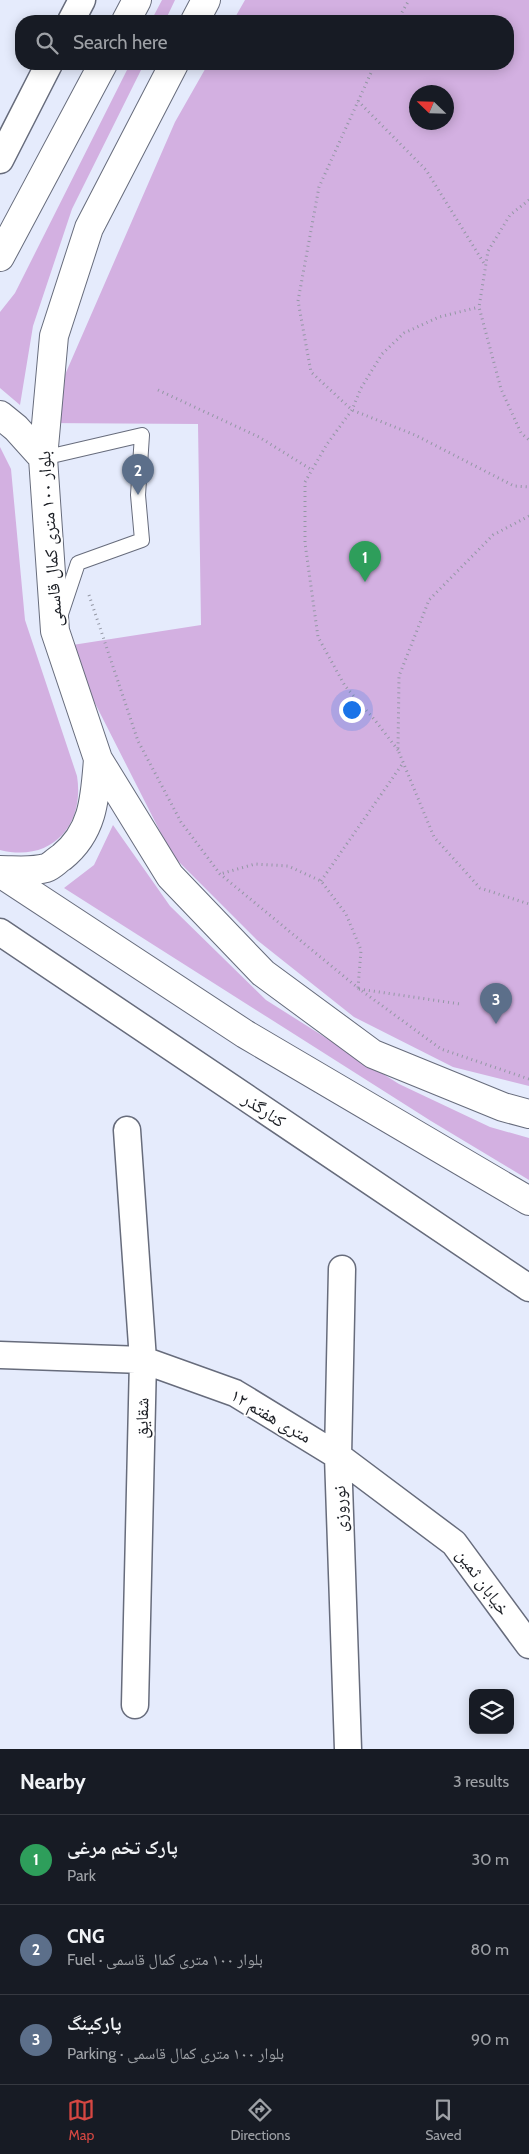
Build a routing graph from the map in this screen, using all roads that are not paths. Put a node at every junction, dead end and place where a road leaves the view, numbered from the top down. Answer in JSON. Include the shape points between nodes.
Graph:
{"nodes":[{"id":1,"x":82,"y":0,"type":"edge"},
{"id":2,"x":138,"y":0,"type":"edge"},
{"id":3,"x":206,"y":0,"type":"edge"},
{"id":4,"x":74,"y":15,"type":"edge"},
{"id":5,"x":129,"y":15,"type":"edge"},
{"id":6,"x":199,"y":15,"type":"edge"},
{"id":7,"x":46,"y":70,"type":"edge"},
{"id":8,"x":100,"y":70,"type":"edge"},
{"id":9,"x":171,"y":70,"type":"edge"},
{"id":10,"x":0,"y":160,"type":"edge"},
{"id":11,"x":0,"y":257,"type":"edge"},
{"id":12,"x":0,"y":415,"type":"edge"},
{"id":13,"x":43,"y":458,"type":"junction"},
{"id":14,"x":55,"y":631,"type":"junction"},
{"id":15,"x":98,"y":759,"type":"junction"},
{"id":16,"x":0,"y":871,"type":"edge"},
{"id":17,"x":0,"y":932,"type":"edge"},
{"id":18,"x":529,"y":1114,"type":"edge"},
{"id":19,"x":127,"y":1130,"type":"dead end"},
{"id":20,"x":529,"y":1201,"type":"edge"},
{"id":21,"x":342,"y":1269,"type":"dead end"},
{"id":22,"x":529,"y":1288,"type":"edge"},
{"id":23,"x":0,"y":1355,"type":"edge"},
{"id":24,"x":143,"y":1360,"type":"junction"},
{"id":25,"x":338,"y":1456,"type":"junction"},
{"id":26,"x":454,"y":1543,"type":"joint"},
{"id":27,"x":529,"y":1645,"type":"edge"},
{"id":28,"x":135,"y":1705,"type":"dead end"},
{"id":29,"x":348,"y":1749,"type":"edge"}],
"edges":[{"from":1,"to":4,"type":"street"},
{"from":2,"to":5,"type":"main road"},
{"from":3,"to":6,"type":"main road"},
{"from":7,"to":10,"type":"street"},
{"from":8,"to":11,"type":"main road"},
{"from":9,"to":13,"type":"main road","name":"بلوار ۱۰۰ متری کمال قاسمی","via":[[89,228],[54,336]]},
{"from":12,"to":13,"type":"main road"},
{"from":13,"to":14,"type":"main road","name":"بلوار ۱۰۰ متری کمال قاسمی"},
{"from":13,"to":14,"type":"lane","via":[[142,435],[138,495],[142,540],[78,563]]},
{"from":14,"to":15,"type":"main road","name":"بلوار ۱۰۰ متری کمال قاسمی"},
{"from":15,"to":16,"type":"main road","via":[[94,802],[76,845],[48,867]]},
{"from":15,"to":18,"type":"main road","name":"بلوار ۱۰۰ متری کمال قاسمی","via":[[170,876],[264,973],[373,1054],[503,1107]]},
{"from":16,"to":20,"type":"main road","via":[[245,1034]]},
{"from":17,"to":22,"type":"street","name":"کنارگذر"},
{"from":19,"to":24,"type":"street","name":"شقایق"},
{"from":21,"to":25,"type":"street","name":"نوروزی"},
{"from":23,"to":24,"type":"street","name":"۱۲ متری هفتم"},
{"from":24,"to":25,"type":"street","name":"۱۲ متری هفتم","via":[[236,1392]]},
{"from":24,"to":28,"type":"street","name":"شقایق"},
{"from":25,"to":26,"type":"street","name":"۱۲ متری هفتم"},
{"from":25,"to":29,"type":"street","name":"نوروزی"},
{"from":26,"to":27,"type":"street","name":"خیابان ثمین"}]}
